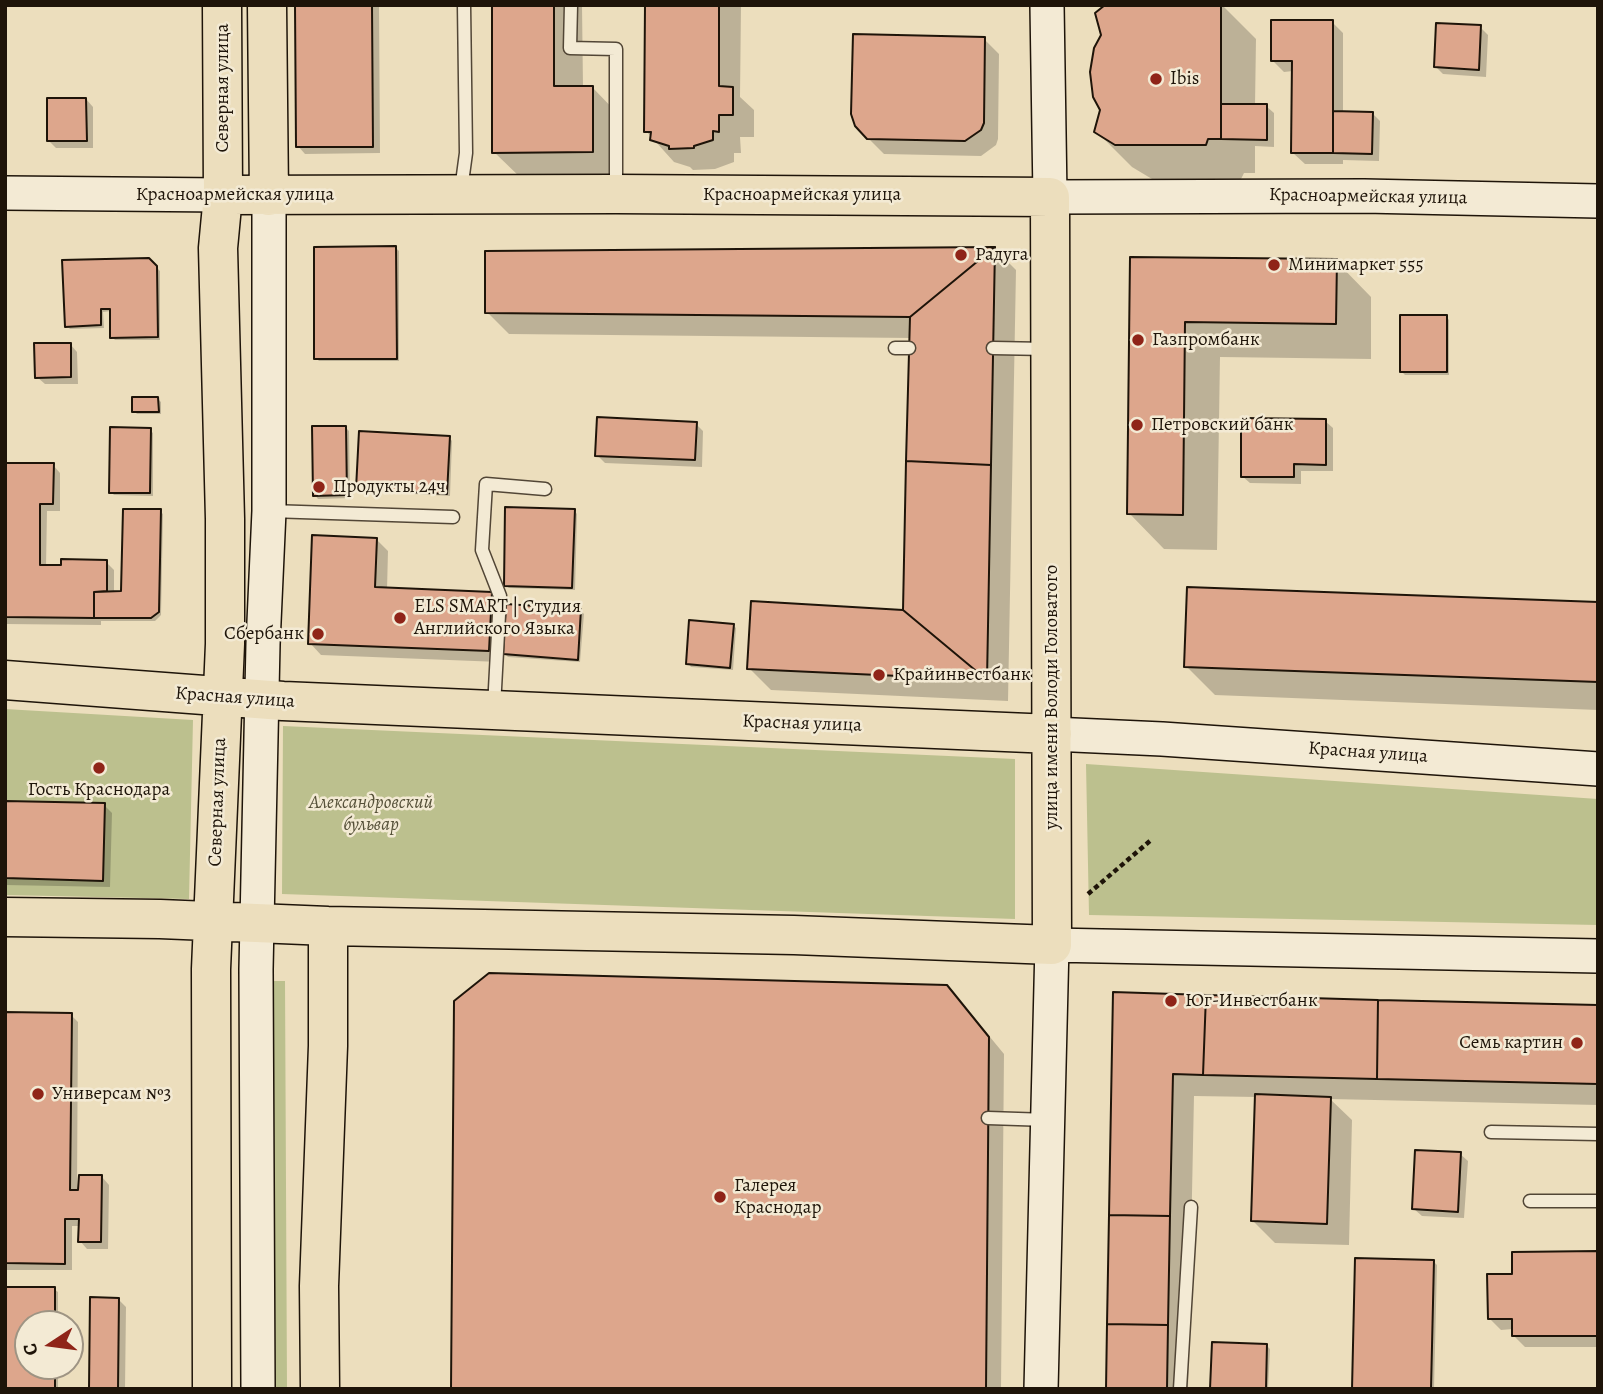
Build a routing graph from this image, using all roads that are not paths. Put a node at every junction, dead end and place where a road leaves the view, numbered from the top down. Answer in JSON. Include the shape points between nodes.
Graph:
{"nodes":[{"id":1,"x":222,"y":5,"type":"edge"},
{"id":2,"x":267,"y":5,"type":"edge"},
{"id":3,"x":464,"y":5,"type":"edge"},
{"id":4,"x":570,"y":5,"type":"edge"},
{"id":5,"x":1047,"y":5,"type":"edge"},
{"id":6,"x":5,"y":193,"type":"edge"},
{"id":7,"x":460,"y":194,"type":"junction"},
{"id":8,"x":616,"y":194,"type":"junction"},
{"id":9,"x":223,"y":195,"type":"junction"},
{"id":10,"x":269,"y":196,"type":"junction"},
{"id":11,"x":1050,"y":197,"type":"junction"},
{"id":12,"x":1598,"y":201,"type":"edge"},
{"id":13,"x":895,"y":348,"type":"dead end"},
{"id":14,"x":909,"y":348,"type":"dead end"},
{"id":15,"x":993,"y":348,"type":"dead end"},
{"id":16,"x":1051,"y":349,"type":"junction"},
{"id":17,"x":545,"y":489,"type":"dead end"},
{"id":18,"x":269,"y":511,"type":"junction"},
{"id":19,"x":453,"y":517,"type":"dead end"},
{"id":20,"x":5,"y":680,"type":"edge"},
{"id":21,"x":223,"y":697,"type":"junction"},
{"id":22,"x":261,"y":700,"type":"junction"},
{"id":23,"x":494,"y":711,"type":"junction"},
{"id":24,"x":1052,"y":734,"type":"junction"},
{"id":25,"x":1598,"y":769,"type":"edge"},
{"id":26,"x":5,"y":918,"type":"edge"},
{"id":27,"x":213,"y":922,"type":"junction"},
{"id":28,"x":257,"y":923,"type":"junction"},
{"id":29,"x":328,"y":926,"type":"junction"},
{"id":30,"x":1052,"y":945,"type":"junction"},
{"id":31,"x":1598,"y":956,"type":"edge"},
{"id":32,"x":988,"y":1118,"type":"dead end"},
{"id":33,"x":1048,"y":1120,"type":"junction"},
{"id":34,"x":1491,"y":1132,"type":"dead end"},
{"id":35,"x":1598,"y":1134,"type":"edge"},
{"id":36,"x":1598,"y":1201,"type":"edge"},
{"id":37,"x":1530,"y":1202,"type":"dead end"},
{"id":38,"x":1191,"y":1207,"type":"dead end"},
{"id":39,"x":212,"y":1389,"type":"edge"},
{"id":40,"x":258,"y":1389,"type":"edge"},
{"id":41,"x":320,"y":1389,"type":"edge"},
{"id":42,"x":1041,"y":1389,"type":"edge"},
{"id":43,"x":1180,"y":1389,"type":"edge"}],
"edges":[{"from":1,"to":9,"type":"main road","name":"Северная улица"},
{"from":2,"to":10,"type":"main road"},
{"from":3,"to":7,"type":"lane","via":[[466,153]]},
{"from":4,"to":8,"type":"lane","via":[[570,48],[616,49]]},
{"from":5,"to":11,"type":"main road","name":"улица имени Володи Головатого"},
{"from":6,"to":9,"type":"main road","name":"Красноармейская улица"},
{"from":7,"to":8,"type":"main road","name":"Красноармейская улица"},
{"from":7,"to":10,"type":"main road","name":"Красноармейская улица"},
{"from":8,"to":11,"type":"main road","name":"Красноармейская улица"},
{"from":9,"to":10,"type":"main road","name":"Красноармейская улица"},
{"from":9,"to":21,"type":"main road","name":"Северная улица","via":[[218,248],[225,519]]},
{"from":10,"to":18,"type":"main road"},
{"from":11,"to":12,"type":"main road","name":"Красноармейская улица"},
{"from":11,"to":16,"type":"main road","name":"улица имени Володи Головатого"},
{"from":13,"to":14,"type":"lane"},
{"from":15,"to":16,"type":"lane"},
{"from":16,"to":24,"type":"main road","name":"улица имени Володи Головатого"},
{"from":17,"to":23,"type":"lane","via":[[486,484],[482,550],[500,596]]},
{"from":18,"to":19,"type":"lane"},
{"from":18,"to":22,"type":"main road"},
{"from":20,"to":21,"type":"main road","name":"Красная улица"},
{"from":21,"to":22,"type":"main road","name":"Красная улица"},
{"from":21,"to":27,"type":"main road","name":"Северная улица"},
{"from":22,"to":23,"type":"main road","name":"Красная улица"},
{"from":22,"to":28,"type":"main road"},
{"from":23,"to":24,"type":"main road","name":"Красная улица"},
{"from":24,"to":25,"type":"main road","name":"Красная улица"},
{"from":24,"to":30,"type":"main road","name":"улица имени Володи Головатого"},
{"from":26,"to":27,"type":"main road"},
{"from":27,"to":28,"type":"main road"},
{"from":27,"to":39,"type":"main road","name":"Северная улица"},
{"from":28,"to":29,"type":"main road"},
{"from":28,"to":40,"type":"main road"},
{"from":29,"to":30,"type":"main road"},
{"from":29,"to":41,"type":"main road"},
{"from":30,"to":31,"type":"main road"},
{"from":30,"to":33,"type":"main road","name":"улица имени Володи Головатого"},
{"from":32,"to":33,"type":"lane"},
{"from":33,"to":42,"type":"main road","name":"улица имени Володи Головатого"},
{"from":34,"to":35,"type":"lane"},
{"from":36,"to":37,"type":"lane"},
{"from":38,"to":43,"type":"lane"}]}
